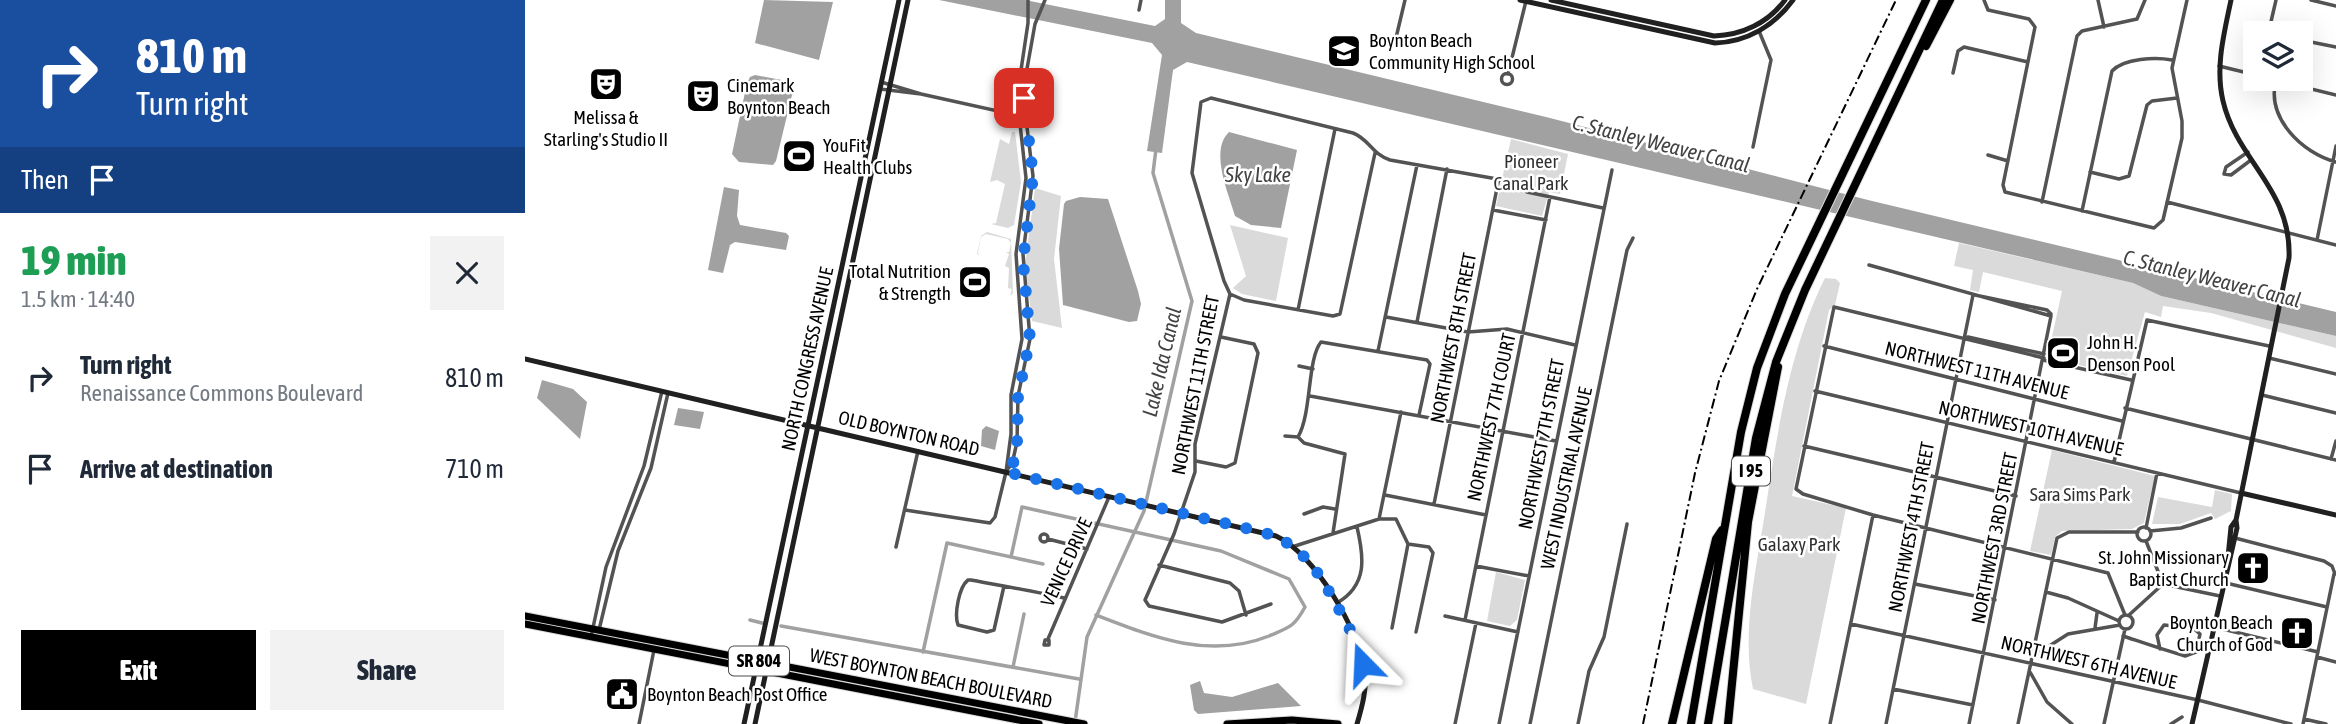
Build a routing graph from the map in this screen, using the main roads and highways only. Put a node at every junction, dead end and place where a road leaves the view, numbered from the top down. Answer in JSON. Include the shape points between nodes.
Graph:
{"nodes":[{"id":1,"x":1926,"y":0,"type":"edge"},
{"id":2,"x":1943,"y":0,"type":"edge"},
{"id":3,"x":1949,"y":0,"type":"edge"},
{"id":4,"x":1912,"y":65,"type":"junction"},
{"id":5,"x":1780,"y":350,"type":"junction"},
{"id":6,"x":1725,"y":524,"type":"junction"},
{"id":7,"x":525,"y":616,"type":"edge"},
{"id":8,"x":525,"y":624,"type":"edge"},
{"id":9,"x":595,"y":634,"type":"junction"},
{"id":10,"x":880,"y":684,"type":"junction"},
{"id":11,"x":894,"y":687,"type":"junction"},
{"id":12,"x":870,"y":691,"type":"junction"},
{"id":13,"x":883,"y":694,"type":"junction"},
{"id":14,"x":1039,"y":724,"type":"edge"},
{"id":15,"x":1084,"y":724,"type":"edge"},
{"id":16,"x":1227,"y":724,"type":"edge"},
{"id":17,"x":1338,"y":724,"type":"edge"},
{"id":18,"x":1672,"y":724,"type":"edge"},
{"id":19,"x":1691,"y":724,"type":"edge"},
{"id":20,"x":1707,"y":724,"type":"edge"},
{"id":21,"x":1728,"y":724,"type":"edge"}],
"edges":[{"from":1,"to":6,"type":"highway","number":"I 95","via":[[1780,306],[1757,368]]},
{"from":2,"to":4,"type":"highway","number":"I 95"},
{"from":3,"to":4,"type":"highway","via":[[1932,37]]},
{"from":4,"to":5,"type":"highway","number":"I 95"},
{"from":5,"to":20,"type":"highway","number":"I 95","via":[[1756,438]]},
{"from":5,"to":21,"type":"highway","via":[[1748,522]]},
{"from":6,"to":18,"type":"highway","via":[[1716,540]]},
{"from":6,"to":19,"type":"highway","number":"I 95"},
{"from":7,"to":9,"type":"main road","name":"WEST BOYNTON BEACH BOULEVARD","number":"SR 804"},
{"from":8,"to":9,"type":"main road","name":"WEST BOYNTON BEACH BOULEVARD","number":"SR 804"},
{"from":9,"to":10,"type":"main road","name":"WEST BOYNTON BEACH BOULEVARD","number":"SR 804"},
{"from":9,"to":12,"type":"main road","name":"WEST BOYNTON BEACH BOULEVARD","number":"SR 804","via":[[654,650]]},
{"from":10,"to":11,"type":"main road","name":"WEST BOYNTON BEACH BOULEVARD","number":"SR 804"},
{"from":10,"to":12,"type":"main road"},
{"from":11,"to":13,"type":"main road"},
{"from":11,"to":15,"type":"main road","name":"WEST BOYNTON BEACH BOULEVARD","number":"SR 804"},
{"from":12,"to":13,"type":"main road","name":"WEST BOYNTON BEACH BOULEVARD","number":"SR 804"},
{"from":13,"to":14,"type":"main road","name":"WEST BOYNTON BEACH BOULEVARD","number":"SR 804"},
{"from":16,"to":17,"type":"main road","via":[[1292,720]]}]}
